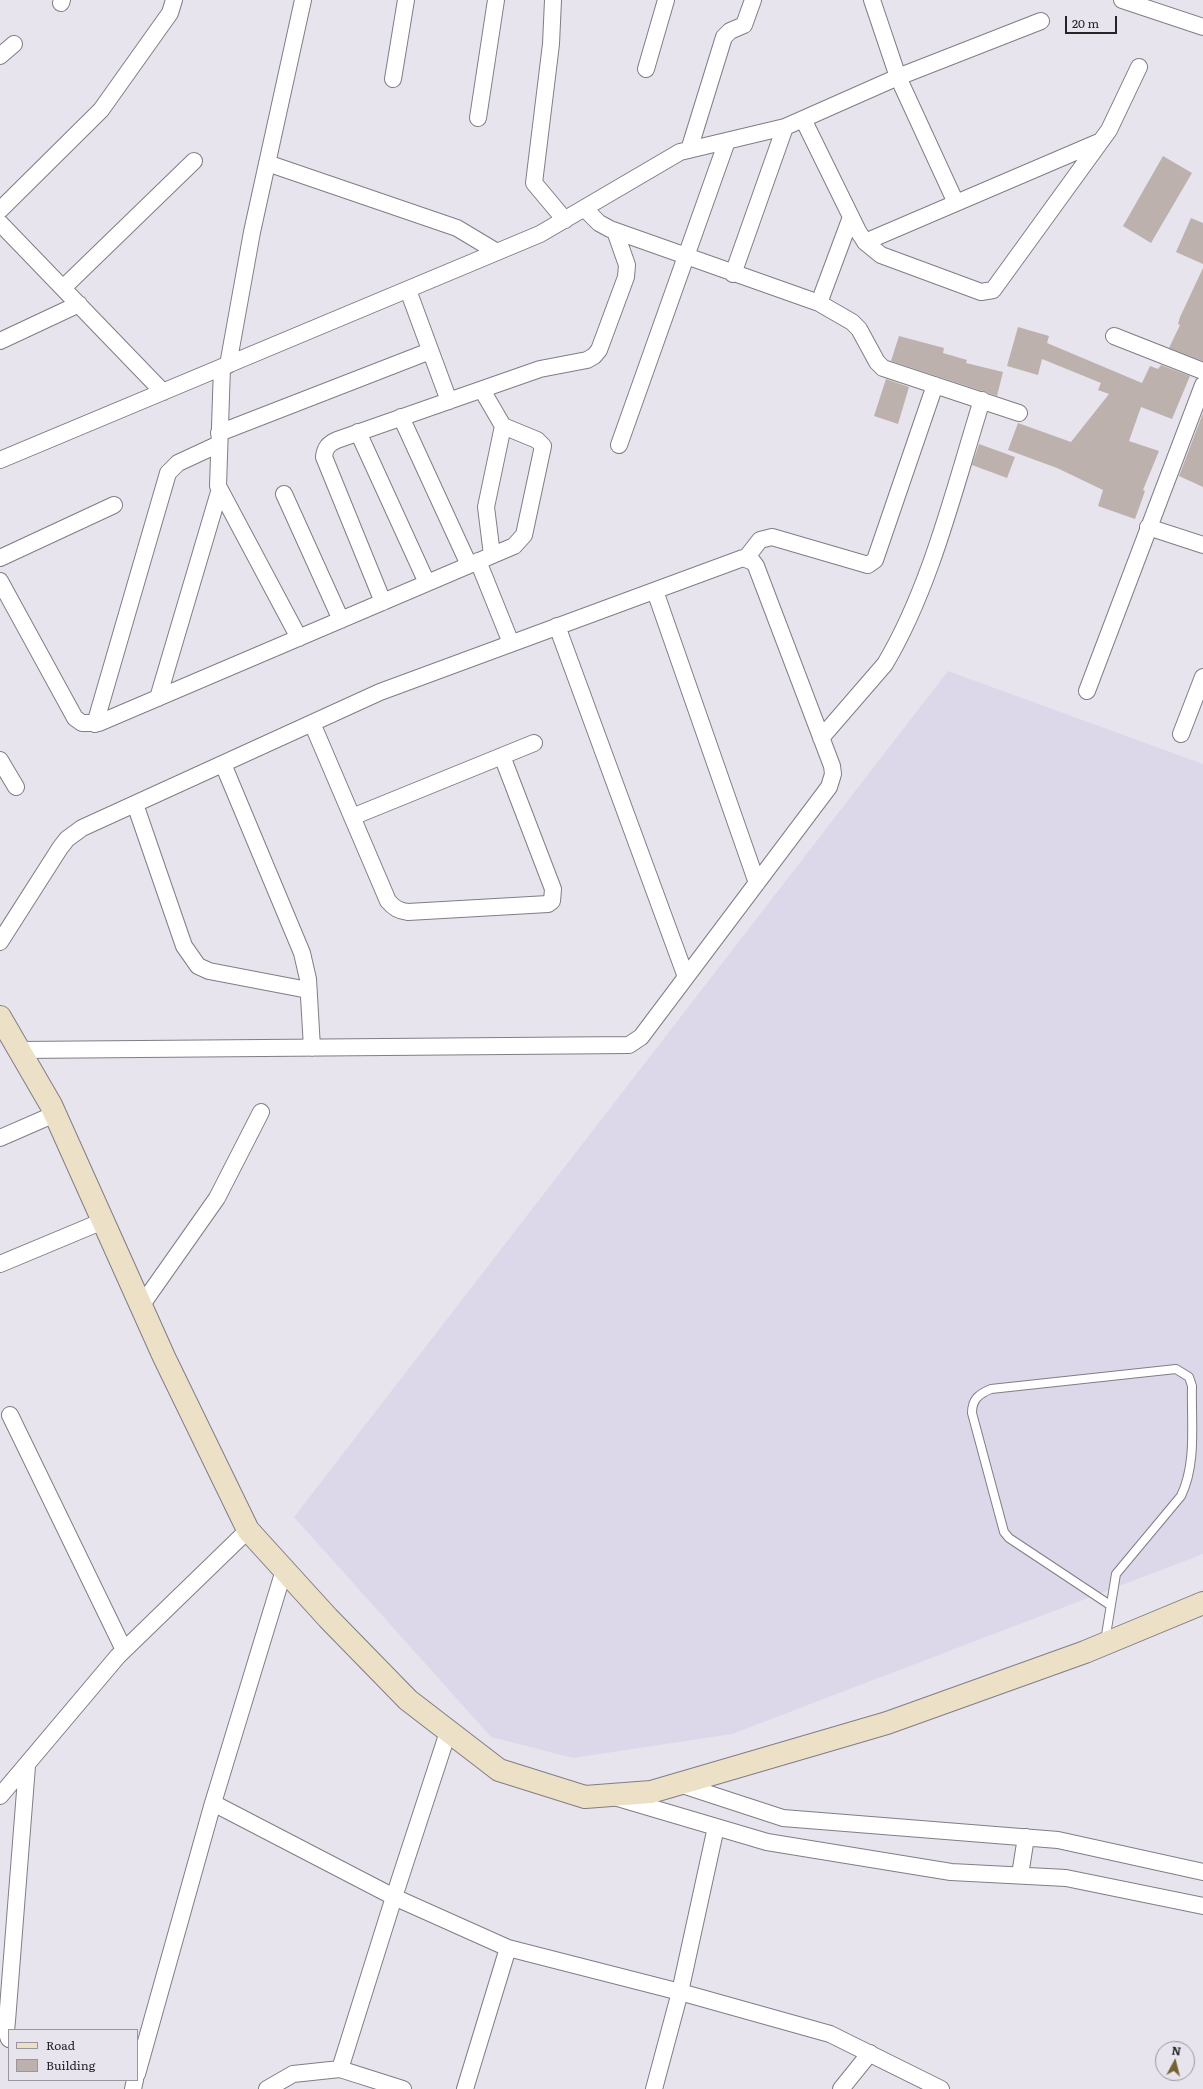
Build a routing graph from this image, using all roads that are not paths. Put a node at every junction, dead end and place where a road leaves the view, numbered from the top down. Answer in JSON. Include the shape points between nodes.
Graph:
{"nodes":[{"id":1,"x":174,"y":0,"type":"edge"},
{"id":2,"x":303,"y":0,"type":"edge"},
{"id":3,"x":406,"y":0,"type":"edge"},
{"id":4,"x":496,"y":0,"type":"edge"},
{"id":5,"x":553,"y":0,"type":"edge"},
{"id":6,"x":666,"y":0,"type":"edge"},
{"id":7,"x":753,"y":0,"type":"edge"},
{"id":8,"x":872,"y":0,"type":"edge"},
{"id":9,"x":1122,"y":0,"type":"edge"},
{"id":10,"x":1041,"y":21,"type":"dead end"},
{"id":11,"x":1203,"y":28,"type":"edge"},
{"id":12,"x":14,"y":44,"type":"dead end"},
{"id":13,"x":0,"y":56,"type":"edge"},
{"id":14,"x":1140,"y":67,"type":"dead end"},
{"id":15,"x":646,"y":69,"type":"dead end"},
{"id":16,"x":898,"y":77,"type":"junction"},
{"id":17,"x":393,"y":79,"type":"dead end"},
{"id":18,"x":478,"y":118,"type":"dead end"},
{"id":19,"x":803,"y":119,"type":"junction"},
{"id":20,"x":784,"y":127,"type":"junction"},
{"id":21,"x":727,"y":141,"type":"junction"},
{"id":22,"x":1101,"y":141,"type":"junction"},
{"id":23,"x":689,"y":150,"type":"junction"},
{"id":24,"x":194,"y":162,"type":"dead end"},
{"id":25,"x":268,"y":163,"type":"junction"},
{"id":26,"x":956,"y":203,"type":"junction"},
{"id":27,"x":584,"y":208,"type":"junction"},
{"id":28,"x":0,"y":210,"type":"edge"},
{"id":29,"x":851,"y":217,"type":"junction"},
{"id":30,"x":565,"y":220,"type":"junction"},
{"id":31,"x":0,"y":223,"type":"edge"},
{"id":32,"x":615,"y":231,"type":"junction"},
{"id":33,"x":865,"y":242,"type":"junction"},
{"id":34,"x":497,"y":252,"type":"junction"},
{"id":35,"x":686,"y":255,"type":"junction"},
{"id":36,"x":733,"y":274,"type":"junction"},
{"id":37,"x":63,"y":288,"type":"junction"},
{"id":38,"x":408,"y":290,"type":"junction"},
{"id":39,"x":819,"y":303,"type":"junction"},
{"id":40,"x":78,"y":304,"type":"junction"},
{"id":41,"x":1114,"y":336,"type":"dead end"},
{"id":42,"x":0,"y":341,"type":"edge"},
{"id":43,"x":430,"y":351,"type":"junction"},
{"id":44,"x":225,"y":366,"type":"junction"},
{"id":45,"x":1203,"y":371,"type":"edge"},
{"id":46,"x":935,"y":385,"type":"junction"},
{"id":47,"x":1203,"y":385,"type":"edge"},
{"id":48,"x":482,"y":390,"type":"junction"},
{"id":49,"x":163,"y":392,"type":"junction"},
{"id":50,"x":982,"y":400,"type":"junction"},
{"id":51,"x":449,"y":401,"type":"junction"},
{"id":52,"x":1020,"y":413,"type":"dead end"},
{"id":53,"x":401,"y":417,"type":"junction"},
{"id":54,"x":503,"y":426,"type":"junction"},
{"id":55,"x":358,"y":432,"type":"junction"},
{"id":56,"x":219,"y":438,"type":"junction"},
{"id":57,"x":619,"y":445,"type":"dead end"},
{"id":58,"x":0,"y":460,"type":"edge"},
{"id":59,"x":219,"y":492,"type":"junction"},
{"id":60,"x":284,"y":494,"type":"dead end"},
{"id":61,"x":114,"y":505,"type":"dead end"},
{"id":62,"x":1148,"y":527,"type":"junction"},
{"id":63,"x":1203,"y":545,"type":"edge"},
{"id":64,"x":0,"y":558,"type":"edge"},
{"id":65,"x":746,"y":558,"type":"junction"},
{"id":66,"x":480,"y":560,"type":"junction"},
{"id":67,"x":0,"y":581,"type":"edge"},
{"id":68,"x":427,"y":583,"type":"junction"},
{"id":69,"x":655,"y":591,"type":"junction"},
{"id":70,"x":383,"y":602,"type":"junction"},
{"id":71,"x":341,"y":620,"type":"junction"},
{"id":72,"x":557,"y":626,"type":"junction"},
{"id":73,"x":299,"y":638,"type":"junction"},
{"id":74,"x":511,"y":643,"type":"junction"},
{"id":75,"x":1203,"y":677,"type":"edge"},
{"id":76,"x":1087,"y":691,"type":"dead end"},
{"id":77,"x":158,"y":698,"type":"junction"},
{"id":78,"x":312,"y":723,"type":"junction"},
{"id":79,"x":95,"y":724,"type":"junction"},
{"id":80,"x":1181,"y":734,"type":"dead end"},
{"id":81,"x":821,"y":738,"type":"junction"},
{"id":82,"x":534,"y":743,"type":"dead end"},
{"id":83,"x":502,"y":756,"type":"junction"},
{"id":84,"x":0,"y":760,"type":"edge"},
{"id":85,"x":222,"y":764,"type":"junction"},
{"id":86,"x":16,"y":787,"type":"dead end"},
{"id":87,"x":135,"y":804,"type":"junction"},
{"id":88,"x":352,"y":818,"type":"junction"},
{"id":89,"x":757,"y":883,"type":"junction"},
{"id":90,"x":0,"y":942,"type":"edge"},
{"id":91,"x":686,"y":977,"type":"junction"},
{"id":92,"x":308,"y":990,"type":"junction"},
{"id":93,"x":0,"y":1017,"type":"edge"},
{"id":94,"x":312,"y":1048,"type":"junction"},
{"id":95,"x":19,"y":1050,"type":"junction"},
{"id":96,"x":261,"y":1112,"type":"dead end"},
{"id":97,"x":55,"y":1114,"type":"junction"},
{"id":98,"x":0,"y":1138,"type":"edge"},
{"id":99,"x":103,"y":1221,"type":"junction"},
{"id":100,"x":0,"y":1264,"type":"edge"},
{"id":101,"x":141,"y":1306,"type":"junction"},
{"id":102,"x":10,"y":1415,"type":"dead end"},
{"id":103,"x":248,"y":1530,"type":"junction"},
{"id":104,"x":284,"y":1570,"type":"junction"},
{"id":105,"x":1203,"y":1603,"type":"edge"},
{"id":106,"x":1110,"y":1605,"type":"junction"},
{"id":107,"x":1105,"y":1644,"type":"junction"},
{"id":108,"x":124,"y":1650,"type":"junction"},
{"id":109,"x":448,"y":1732,"type":"junction"},
{"id":110,"x":27,"y":1766,"type":"junction"},
{"id":111,"x":678,"y":1784,"type":"junction"},
{"id":112,"x":610,"y":1795,"type":"junction"},
{"id":113,"x":0,"y":1796,"type":"edge"},
{"id":114,"x":214,"y":1803,"type":"junction"},
{"id":115,"x":716,"y":1828,"type":"junction"},
{"id":116,"x":1026,"y":1837,"type":"junction"},
{"id":117,"x":1203,"y":1872,"type":"edge"},
{"id":118,"x":1020,"y":1875,"type":"junction"},
{"id":119,"x":394,"y":1897,"type":"junction"},
{"id":120,"x":1203,"y":1906,"type":"edge"},
{"id":121,"x":508,"y":1948,"type":"junction"},
{"id":122,"x":680,"y":1992,"type":"junction"},
{"id":123,"x":8,"y":2036,"type":"edge"},
{"id":124,"x":870,"y":2053,"type":"junction"},
{"id":125,"x":138,"y":2070,"type":"edge"},
{"id":126,"x":340,"y":2070,"type":"junction"},
{"id":127,"x":267,"y":2089,"type":"edge"},
{"id":128,"x":403,"y":2089,"type":"edge"},
{"id":129,"x":465,"y":2089,"type":"edge"},
{"id":130,"x":654,"y":2089,"type":"edge"},
{"id":131,"x":842,"y":2089,"type":"edge"},
{"id":132,"x":941,"y":2089,"type":"edge"}],
"edges":[{"from":1,"to":28,"type":"street","via":[[170,12],[101,110]]},
{"from":2,"to":25,"type":"street"},
{"from":3,"to":17,"type":"street"},
{"from":4,"to":18,"type":"street"},
{"from":5,"to":30,"type":"street","via":[[551,44],[534,183]]},
{"from":6,"to":15,"type":"street"},
{"from":7,"to":23,"type":"street","via":[[744,25],[730,31],[724,37]]},
{"from":8,"to":16,"type":"street"},
{"from":9,"to":11,"type":"street"},
{"from":10,"to":16,"type":"street"},
{"from":12,"to":13,"type":"street"},
{"from":14,"to":22,"type":"street"},
{"from":16,"to":19,"type":"street"},
{"from":16,"to":26,"type":"street"},
{"from":19,"to":20,"type":"street"},
{"from":19,"to":29,"type":"street"},
{"from":20,"to":21,"type":"street"},
{"from":20,"to":36,"type":"street"},
{"from":21,"to":23,"type":"street"},
{"from":21,"to":35,"type":"street"},
{"from":22,"to":26,"type":"street"},
{"from":22,"to":33,"type":"street","via":[[994,290],[981,292],[881,255]]},
{"from":23,"to":27,"type":"street","via":[[680,152]]},
{"from":24,"to":37,"type":"street"},
{"from":25,"to":34,"type":"street","via":[[458,228]]},
{"from":25,"to":44,"type":"street"},
{"from":26,"to":33,"type":"street"},
{"from":27,"to":30,"type":"street"},
{"from":27,"to":32,"type":"street","via":[[599,222]]},
{"from":29,"to":33,"type":"street"},
{"from":29,"to":39,"type":"street"},
{"from":30,"to":34,"type":"street","via":[[540,234]]},
{"from":31,"to":37,"type":"street"},
{"from":32,"to":35,"type":"street"},
{"from":32,"to":48,"type":"street","via":[[627,265],[626,277],[599,350],[594,356],[587,360],[540,369]]},
{"from":34,"to":38,"type":"street"},
{"from":35,"to":36,"type":"street"},
{"from":35,"to":57,"type":"street"},
{"from":36,"to":39,"type":"street"},
{"from":37,"to":40,"type":"street"},
{"from":38,"to":43,"type":"street"},
{"from":38,"to":44,"type":"street"},
{"from":39,"to":46,"type":"street","via":[[852,322],[859,329],[883,368]]},
{"from":40,"to":42,"type":"street"},
{"from":40,"to":49,"type":"street"},
{"from":41,"to":45,"type":"street"},
{"from":43,"to":51,"type":"street"},
{"from":43,"to":56,"type":"street"},
{"from":44,"to":49,"type":"street"},
{"from":44,"to":56,"type":"street"},
{"from":46,"to":50,"type":"street"},
{"from":46,"to":65,"type":"street","via":[[872,564],[868,565],[772,537],[760,540]]},
{"from":47,"to":62,"type":"street"},
{"from":48,"to":51,"type":"street"},
{"from":48,"to":54,"type":"street"},
{"from":49,"to":58,"type":"street"},
{"from":50,"to":52,"type":"street"},
{"from":50,"to":81,"type":"street","via":[[924,583],[892,652],[885,664]]},
{"from":51,"to":53,"type":"street"},
{"from":53,"to":55,"type":"street"},
{"from":53,"to":66,"type":"street"},
{"from":54,"to":66,"type":"street","via":[[486,507]]},
{"from":54,"to":66,"type":"street","via":[[540,442],[543,450],[524,535],[514,546]]},
{"from":55,"to":68,"type":"street"},
{"from":55,"to":70,"type":"street","via":[[330,443],[325,448],[324,457]]},
{"from":56,"to":59,"type":"street"},
{"from":56,"to":79,"type":"street","via":[[178,463],[168,473]]},
{"from":59,"to":73,"type":"street"},
{"from":59,"to":77,"type":"street"},
{"from":60,"to":71,"type":"street"},
{"from":61,"to":64,"type":"street"},
{"from":62,"to":63,"type":"street"},
{"from":62,"to":76,"type":"street"},
{"from":65,"to":69,"type":"street"},
{"from":65,"to":81,"type":"street","via":[[756,566]]},
{"from":66,"to":68,"type":"street"},
{"from":66,"to":74,"type":"street"},
{"from":67,"to":79,"type":"street","via":[[75,718],[82,723]]},
{"from":68,"to":70,"type":"street"},
{"from":69,"to":72,"type":"street"},
{"from":69,"to":89,"type":"street"},
{"from":70,"to":71,"type":"street"},
{"from":71,"to":73,"type":"street"},
{"from":72,"to":74,"type":"street"},
{"from":72,"to":91,"type":"street"},
{"from":73,"to":77,"type":"street"},
{"from":74,"to":78,"type":"street","via":[[380,692]]},
{"from":75,"to":80,"type":"street"},
{"from":77,"to":79,"type":"street"},
{"from":78,"to":85,"type":"street"},
{"from":78,"to":88,"type":"street"},
{"from":81,"to":89,"type":"street","via":[[832,766],[832,781]]},
{"from":82,"to":83,"type":"street"},
{"from":83,"to":88,"type":"street"},
{"from":83,"to":88,"type":"street","via":[[554,889],[552,901],[548,904],[400,911],[388,901]]},
{"from":84,"to":86,"type":"street"},
{"from":85,"to":87,"type":"street"},
{"from":85,"to":92,"type":"street","via":[[302,953]]},
{"from":87,"to":90,"type":"street","via":[[82,828],[67,839]]},
{"from":87,"to":92,"type":"street","via":[[184,946],[198,966],[209,971]]},
{"from":89,"to":91,"type":"street"},
{"from":91,"to":94,"type":"street","via":[[641,1037],[629,1045]]},
{"from":92,"to":94,"type":"street"},
{"from":93,"to":95,"type":"street"},
{"from":94,"to":95,"type":"street"},
{"from":95,"to":97,"type":"street"},
{"from":96,"to":101,"type":"street","via":[[217,1198]]},
{"from":97,"to":98,"type":"street"},
{"from":97,"to":99,"type":"street"},
{"from":99,"to":100,"type":"street"},
{"from":99,"to":101,"type":"street"},
{"from":101,"to":103,"type":"street"},
{"from":102,"to":108,"type":"street"},
{"from":103,"to":104,"type":"street"},
{"from":103,"to":108,"type":"street"},
{"from":104,"to":109,"type":"street","via":[[408,1700]]},
{"from":104,"to":114,"type":"street"},
{"from":105,"to":107,"type":"street"},
{"from":106,"to":106,"type":"lane","via":[[1116,1574],[1181,1496],[1188,1482],[1192,1386],[1189,1377],[1176,1369],[991,1389],[981,1393],[972,1405],[972,1413],[1004,1532],[1009,1538]]},
{"from":106,"to":107,"type":"lane"},
{"from":107,"to":111,"type":"street","via":[[887,1723]]},
{"from":108,"to":110,"type":"street"},
{"from":109,"to":112,"type":"street","via":[[499,1770],[585,1797]]},
{"from":109,"to":119,"type":"street"},
{"from":110,"to":113,"type":"street"},
{"from":110,"to":123,"type":"street","via":[[6,2031]]},
{"from":111,"to":112,"type":"street","via":[[651,1792]]},
{"from":111,"to":116,"type":"street","via":[[782,1818]]},
{"from":112,"to":115,"type":"street"},
{"from":114,"to":119,"type":"street"},
{"from":114,"to":125,"type":"street"},
{"from":115,"to":118,"type":"street","via":[[766,1842],[951,1872]]},
{"from":115,"to":122,"type":"street"},
{"from":116,"to":117,"type":"street","via":[[1058,1840]]},
{"from":116,"to":118,"type":"street"},
{"from":118,"to":120,"type":"street","via":[[1066,1878]]},
{"from":119,"to":121,"type":"street"},
{"from":119,"to":126,"type":"street"},
{"from":121,"to":122,"type":"street"},
{"from":121,"to":129,"type":"street"},
{"from":122,"to":124,"type":"street","via":[[830,2034]]},
{"from":122,"to":130,"type":"street"},
{"from":124,"to":131,"type":"street"},
{"from":124,"to":132,"type":"street"},
{"from":126,"to":127,"type":"street","via":[[293,2074]]},
{"from":126,"to":128,"type":"street"}]}
